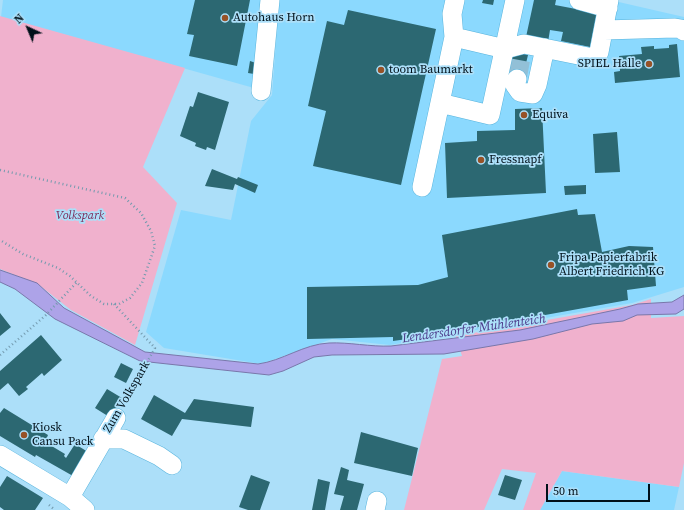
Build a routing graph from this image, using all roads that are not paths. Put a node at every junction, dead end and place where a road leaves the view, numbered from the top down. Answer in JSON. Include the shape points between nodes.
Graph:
{"nodes":[{"id":1,"x":270,"y":0,"type":"edge"},
{"id":2,"x":455,"y":0,"type":"edge"},
{"id":3,"x":515,"y":0,"type":"edge"},
{"id":4,"x":579,"y":0,"type":"edge"},
{"id":5,"x":608,"y":4,"type":"edge"},
{"id":6,"x":604,"y":30,"type":"junction"},
{"id":7,"x":684,"y":31,"type":"edge"},
{"id":8,"x":454,"y":37,"type":"junction"},
{"id":9,"x":517,"y":48,"type":"junction"},
{"id":10,"x":545,"y":48,"type":"junction"},
{"id":11,"x":517,"y":79,"type":"tunnel mouth"},
{"id":12,"x":261,"y":91,"type":"dead end"},
{"id":13,"x":440,"y":103,"type":"junction"},
{"id":14,"x":422,"y":187,"type":"dead end"},
{"id":15,"x":116,"y":418,"type":"road end"},
{"id":16,"x":103,"y":438,"type":"junction"},
{"id":17,"x":0,"y":455,"type":"edge"},
{"id":18,"x":172,"y":465,"type":"dead end"},
{"id":19,"x":70,"y":497,"type":"junction"},
{"id":20,"x":85,"y":510,"type":"edge"}],
"edges":[{"from":1,"to":12,"type":"street"},
{"from":2,"to":8,"type":"street","via":[[452,14]]},
{"from":3,"to":9,"type":"street"},
{"from":4,"to":5,"type":"street"},
{"from":5,"to":6,"type":"street"},
{"from":6,"to":7,"type":"street","via":[[675,28]]},
{"from":6,"to":10,"type":"street","via":[[597,57]]},
{"from":8,"to":9,"type":"street"},
{"from":8,"to":13,"type":"street"},
{"from":9,"to":10,"type":"street"},
{"from":9,"to":13,"type":"street","via":[[490,115]]},
{"from":10,"to":11,"type":"street","via":[[533,94],[520,92],[515,85]]},
{"from":13,"to":14,"type":"street"},
{"from":15,"to":16,"type":"street","name":"Zum Volkspark"},
{"from":16,"to":18,"type":"street","via":[[124,439]]},
{"from":16,"to":19,"type":"street","name":"Zum Volkspark"},
{"from":17,"to":19,"type":"street"},
{"from":19,"to":20,"type":"street"}]}
